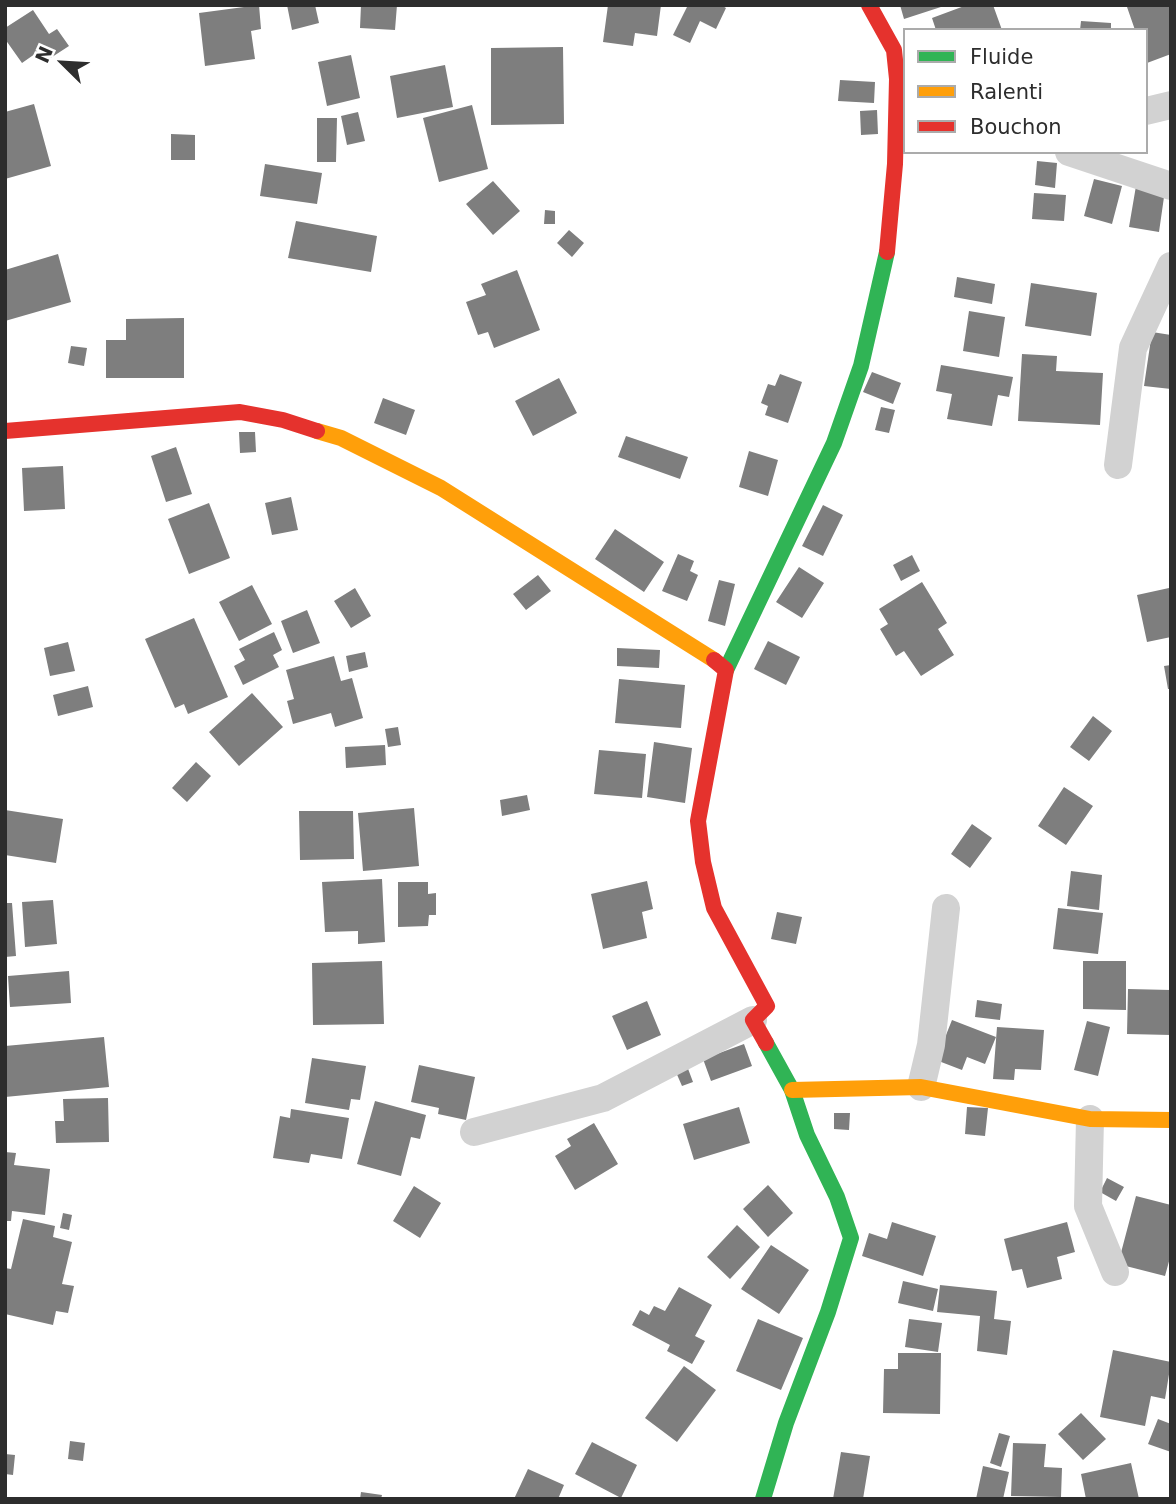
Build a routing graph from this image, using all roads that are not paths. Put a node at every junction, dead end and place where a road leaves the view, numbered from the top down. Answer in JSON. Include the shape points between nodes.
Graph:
{"nodes":[{"id":1,"x":869,"y":5,"type":"edge"},
{"id":2,"x":901,"y":81,"type":"edge"},
{"id":3,"x":1171,"y":105,"type":"edge"},
{"id":4,"x":1148,"y":111,"type":"edge"},
{"id":5,"x":1075,"y":154,"type":"edge"},
{"id":6,"x":1171,"y":186,"type":"edge"},
{"id":7,"x":1171,"y":266,"type":"edge"},
{"id":8,"x":5,"y":432,"type":"edge"},
{"id":9,"x":1118,"y":465,"type":"dead end"},
{"id":10,"x":726,"y":670,"type":"junction"},
{"id":11,"x":946,"y":908,"type":"dead end"},
{"id":12,"x":753,"y":1020,"type":"junction"},
{"id":13,"x":921,"y":1087,"type":"junction"},
{"id":14,"x":792,"y":1090,"type":"junction"},
{"id":15,"x":1090,"y":1119,"type":"junction"},
{"id":16,"x":1171,"y":1121,"type":"edge"},
{"id":17,"x":474,"y":1132,"type":"dead end"},
{"id":18,"x":1115,"y":1272,"type":"dead end"},
{"id":19,"x":763,"y":1499,"type":"edge"}],
"edges":[{"from":1,"to":2,"type":"street","via":[[894,50]]},
{"from":2,"to":10,"type":"street","via":[[888,248],[861,366],[834,443]]},
{"from":3,"to":4,"type":"street"},
{"from":5,"to":6,"type":"street"},
{"from":7,"to":9,"type":"street","via":[[1133,348]]},
{"from":8,"to":10,"type":"street","via":[[240,412],[283,419],[341,438],[441,488]]},
{"from":10,"to":12,"type":"street","via":[[698,821],[714,908],[767,1006]]},
{"from":11,"to":13,"type":"street","via":[[931,1045]]},
{"from":12,"to":14,"type":"street"},
{"from":12,"to":17,"type":"street","via":[[603,1098]]},
{"from":13,"to":14,"type":"street"},
{"from":13,"to":15,"type":"street"},
{"from":14,"to":19,"type":"street","via":[[851,1238]]},
{"from":15,"to":16,"type":"street"},
{"from":15,"to":18,"type":"street","via":[[1088,1206]]}]}
